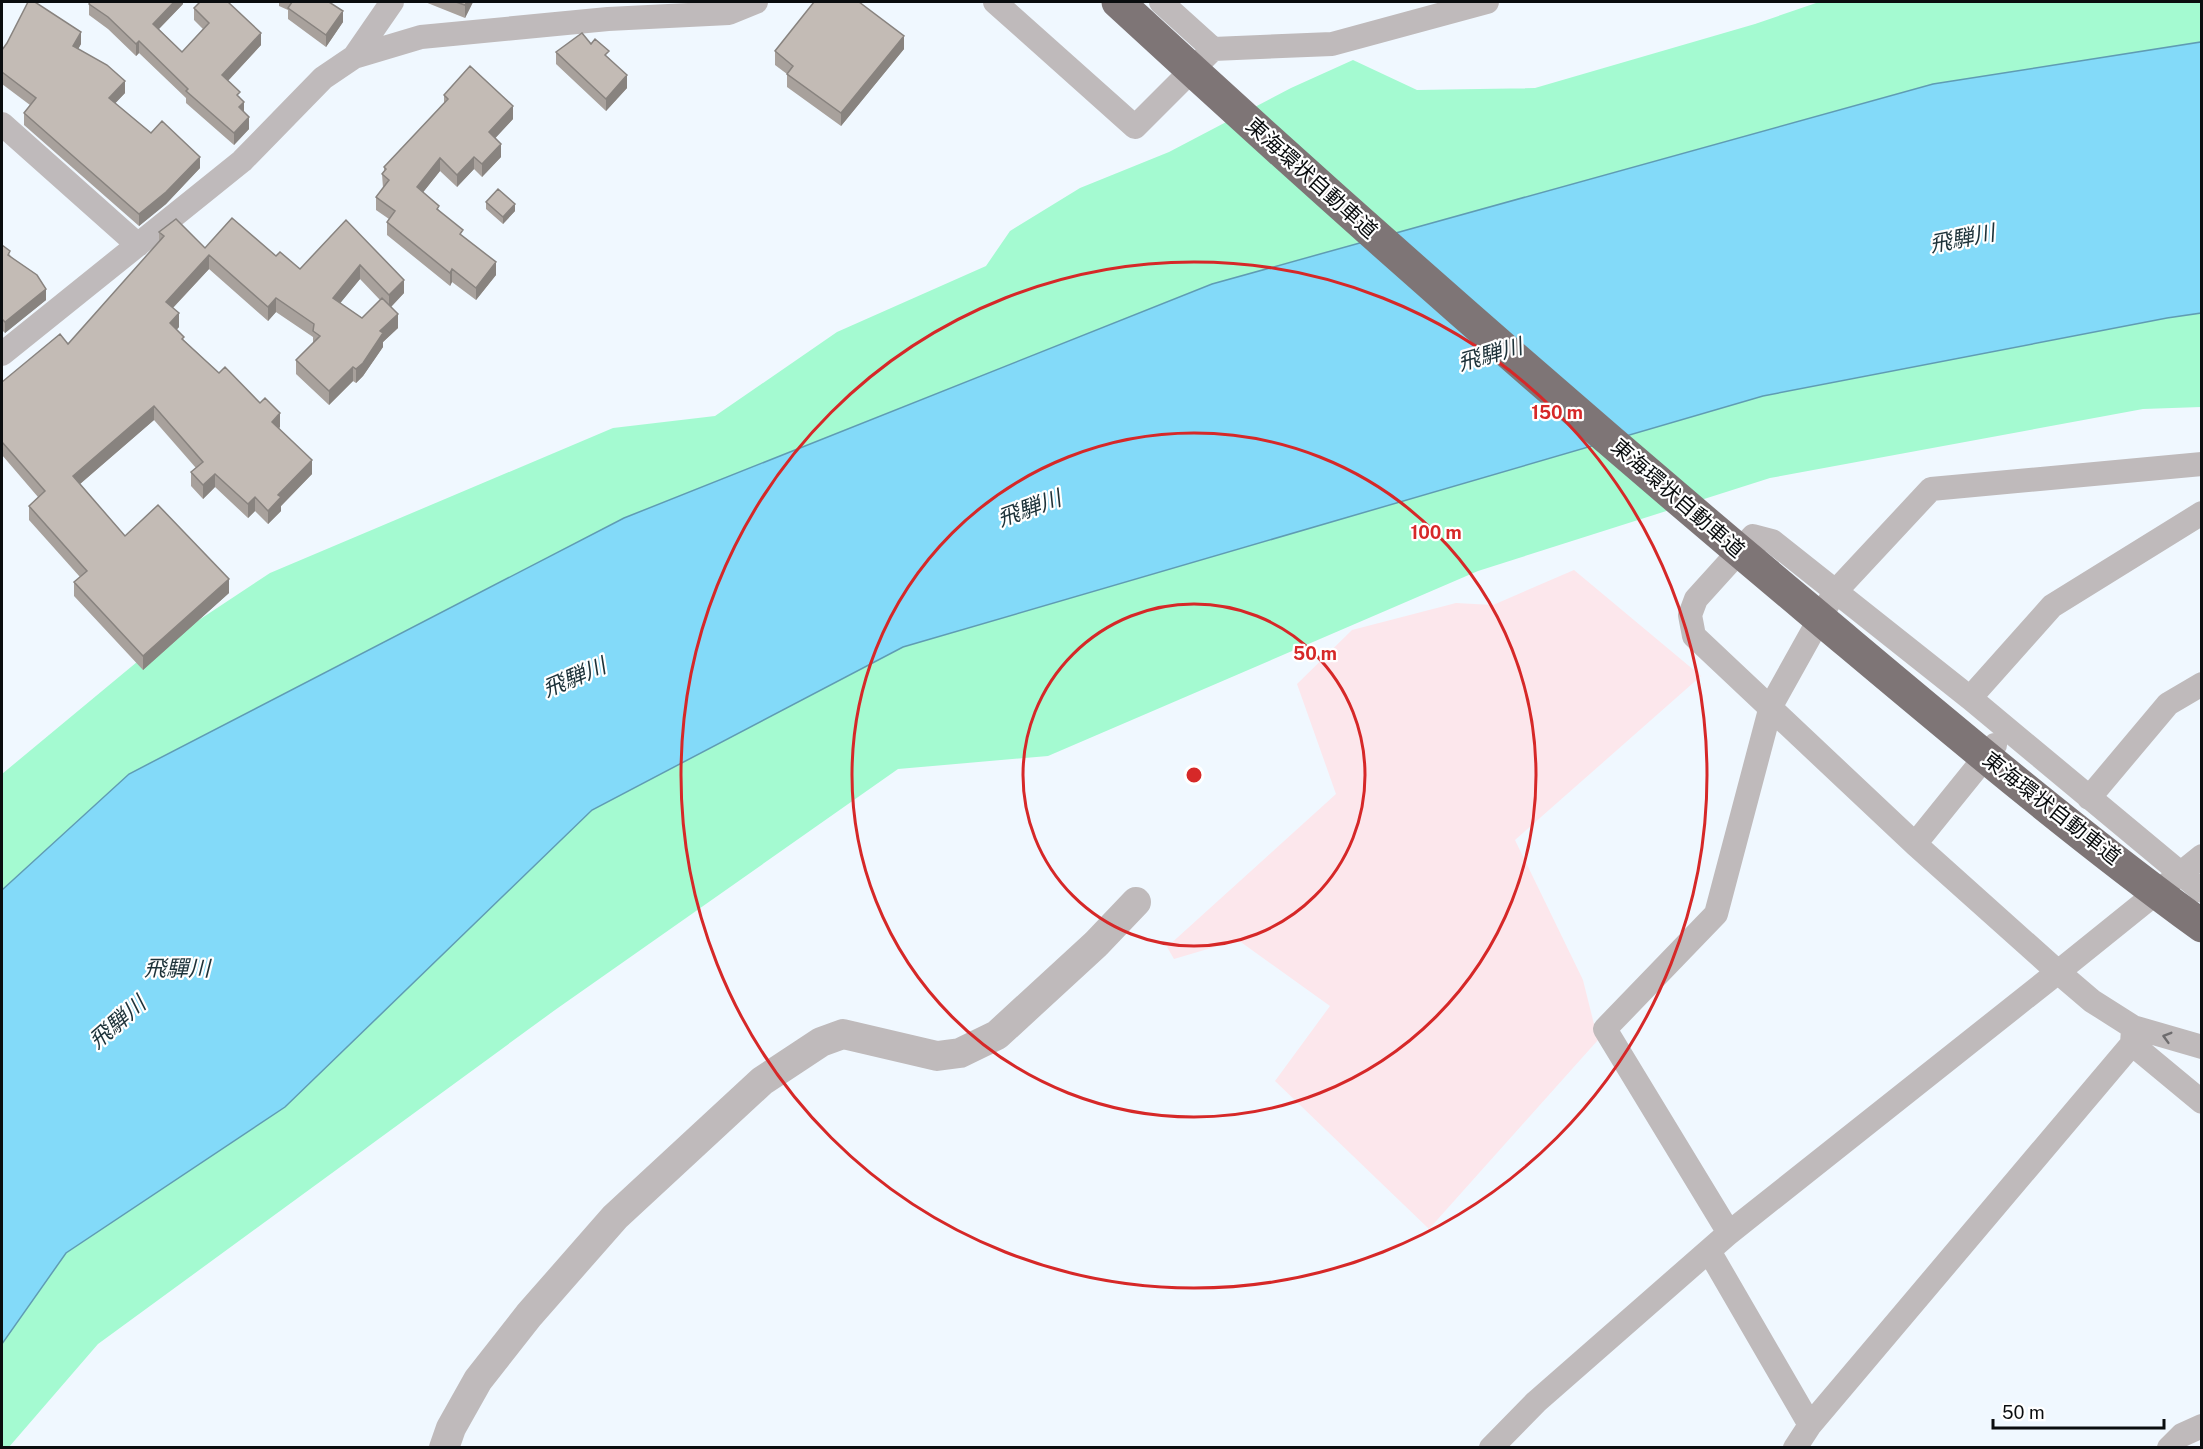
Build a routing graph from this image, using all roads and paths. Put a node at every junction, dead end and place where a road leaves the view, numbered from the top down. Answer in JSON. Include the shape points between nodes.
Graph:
{"nodes":[{"id":1,"x":392,"y":2,"type":"edge"},
{"id":2,"x":756,"y":2,"type":"edge"},
{"id":3,"x":995,"y":2,"type":"edge"},
{"id":4,"x":1118,"y":2,"type":"edge"},
{"id":5,"x":1161,"y":2,"type":"edge"},
{"id":6,"x":1487,"y":2,"type":"edge"},
{"id":7,"x":1213,"y":49,"type":"junction"},
{"id":8,"x":354,"y":57,"type":"junction"},
{"id":9,"x":2,"y":124,"type":"edge"},
{"id":10,"x":138,"y":245,"type":"junction"},
{"id":11,"x":2,"y":354,"type":"edge"},
{"id":12,"x":2202,"y":464,"type":"edge"},
{"id":13,"x":2202,"y":513,"type":"edge"},
{"id":14,"x":1834,"y":593,"type":"junction"},
{"id":15,"x":2202,"y":684,"type":"edge"},
{"id":16,"x":1970,"y":698,"type":"junction"},
{"id":17,"x":1771,"y":706,"type":"junction"},
{"id":18,"x":2007,"y":730,"type":"junction"},
{"id":19,"x":2089,"y":798,"type":"junction"},
{"id":20,"x":1915,"y":844,"type":"junction"},
{"id":21,"x":2202,"y":856,"type":"edge"},
{"id":22,"x":2179,"y":873,"type":"junction"},
{"id":23,"x":2202,"y":891,"type":"edge"},
{"id":24,"x":1136,"y":902,"type":"dead end"},
{"id":25,"x":2202,"y":926,"type":"edge"},
{"id":26,"x":2058,"y":972,"type":"junction"},
{"id":27,"x":2132,"y":1035,"type":"junction"},
{"id":28,"x":2202,"y":1047,"type":"edge"},
{"id":29,"x":2202,"y":1102,"type":"edge"},
{"id":30,"x":1729,"y":1233,"type":"junction"},
{"id":31,"x":1709,"y":1251,"type":"junction"},
{"id":32,"x":1810,"y":1425,"type":"junction"},
{"id":33,"x":2202,"y":1426,"type":"edge"},
{"id":34,"x":444,"y":1448,"type":"edge"},
{"id":35,"x":1491,"y":1448,"type":"edge"},
{"id":36,"x":1795,"y":1448,"type":"edge"},
{"id":37,"x":2169,"y":1448,"type":"edge"}],
"edges":[{"from":1,"to":8,"type":"street"},
{"from":2,"to":8,"type":"street","via":[[729,13],[608,19],[421,37]]},
{"from":3,"to":7,"type":"street","via":[[1135,127]]},
{"from":4,"to":25,"type":"highway","name":"東海環状自動車道","via":[[1295,165],[1690,510],[1949,727]]},
{"from":5,"to":7,"type":"street"},
{"from":6,"to":7,"type":"street","via":[[1332,44]]},
{"from":8,"to":10,"type":"street","via":[[323,78],[243,160]]},
{"from":9,"to":10,"type":"street"},
{"from":10,"to":11,"type":"street"},
{"from":12,"to":14,"type":"street","via":[[1931,489]]},
{"from":13,"to":16,"type":"street","via":[[2052,606]]},
{"from":14,"to":16,"type":"street"},
{"from":14,"to":17,"type":"street"},
{"from":14,"to":17,"type":"street","via":[[1772,542],[1753,536],[1695,599],[1690,615],[1694,636]]},
{"from":15,"to":19,"type":"street","via":[[2168,704]]},
{"from":16,"to":18,"type":"street"},
{"from":17,"to":20,"type":"street"},
{"from":17,"to":30,"type":"street","via":[[1716,914],[1605,1029]]},
{"from":18,"to":19,"type":"street"},
{"from":18,"to":20,"type":"street"},
{"from":19,"to":22,"type":"street"},
{"from":20,"to":26,"type":"street"},
{"from":21,"to":22,"type":"street"},
{"from":22,"to":23,"type":"street"},
{"from":22,"to":26,"type":"street"},
{"from":24,"to":34,"type":"street","via":[[996,1035],[960,1053],[937,1056],[843,1034],[821,1042],[762,1081],[615,1217],[529,1315],[478,1380]]},
{"from":26,"to":27,"type":"street"},
{"from":26,"to":30,"type":"street"},
{"from":28,"to":27,"type":"street","one_way":true},
{"from":27,"to":29,"type":"street"},
{"from":27,"to":32,"type":"street"},
{"from":30,"to":31,"type":"street"},
{"from":31,"to":32,"type":"street"},
{"from":31,"to":35,"type":"street","via":[[1536,1402]]},
{"from":32,"to":36,"type":"street"},
{"from":33,"to":37,"type":"street"}]}
